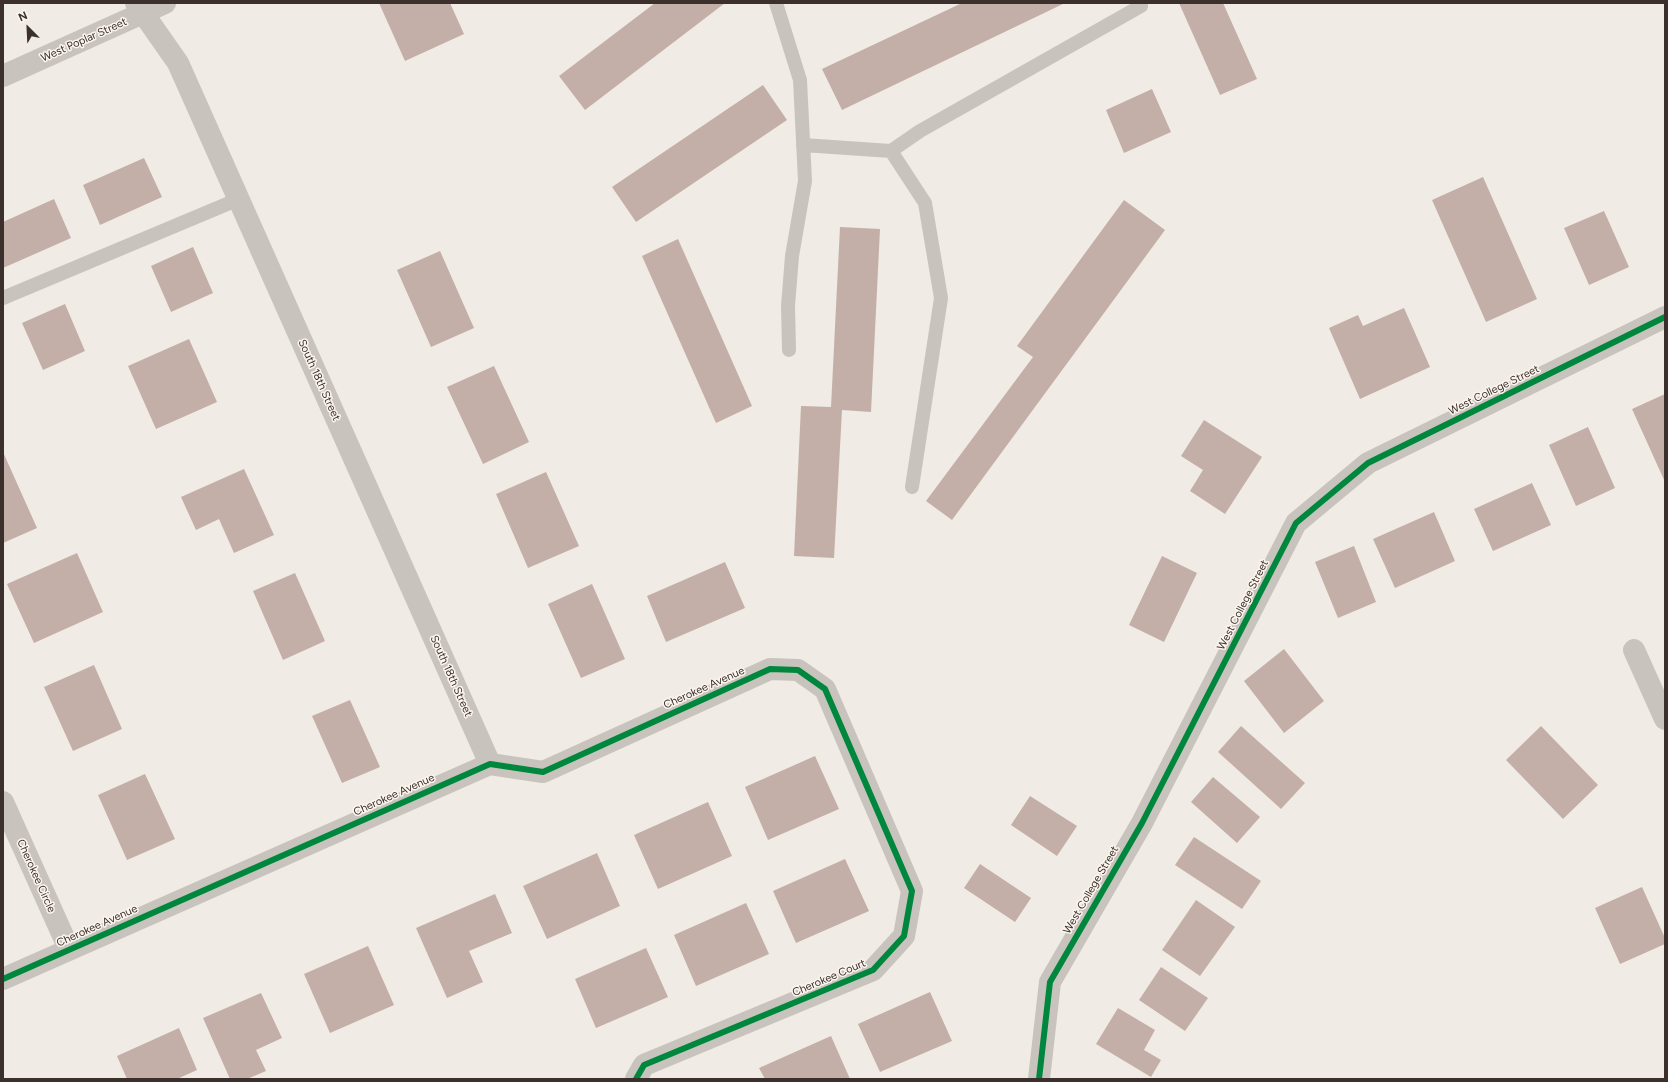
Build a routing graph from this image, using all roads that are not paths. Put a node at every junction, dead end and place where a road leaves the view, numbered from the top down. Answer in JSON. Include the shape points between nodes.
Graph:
{"nodes":[{"id":1,"x":165,"y":3,"type":"edge"},
{"id":2,"x":776,"y":3,"type":"edge"},
{"id":3,"x":1141,"y":3,"type":"edge"},
{"id":4,"x":140,"y":8,"type":"edge"},
{"id":5,"x":3,"y":76,"type":"edge"},
{"id":6,"x":803,"y":145,"type":"junction"},
{"id":7,"x":891,"y":151,"type":"junction"},
{"id":8,"x":239,"y":199,"type":"junction"},
{"id":9,"x":3,"y":298,"type":"edge"},
{"id":10,"x":1665,"y":317,"type":"edge"},
{"id":11,"x":789,"y":350,"type":"dead end"},
{"id":12,"x":912,"y":487,"type":"dead end"},
{"id":13,"x":1634,"y":650,"type":"dead end"},
{"id":14,"x":798,"y":670,"type":"joint"},
{"id":15,"x":1665,"y":720,"type":"edge"},
{"id":16,"x":490,"y":764,"type":"junction"},
{"id":17,"x":3,"y":802,"type":"edge"},
{"id":18,"x":69,"y":949,"type":"junction"},
{"id":19,"x":3,"y":979,"type":"edge"},
{"id":20,"x":636,"y":1079,"type":"edge"},
{"id":21,"x":1039,"y":1079,"type":"edge"}],
"edges":[{"from":1,"to":4,"type":"street","name":"West Poplar Street"},
{"from":2,"to":6,"type":"lane","via":[[800,80]]},
{"from":3,"to":7,"type":"lane","via":[[1141,6],[920,131]]},
{"from":4,"to":5,"type":"street","name":"West Poplar Street"},
{"from":4,"to":8,"type":"street","name":"South 18th Street","via":[[178,63]]},
{"from":6,"to":7,"type":"lane"},
{"from":6,"to":11,"type":"lane","via":[[805,181],[788,306]]},
{"from":7,"to":12,"type":"lane","via":[[925,204],[941,298]]},
{"from":8,"to":9,"type":"lane"},
{"from":8,"to":16,"type":"street","name":"South 18th Street"},
{"from":10,"to":21,"type":"street","name":"West College Street","via":[[1368,463],[1296,523],[1142,822],[1050,982]]},
{"from":13,"to":15,"type":"street"},
{"from":14,"to":16,"type":"street","name":"Cherokee Avenue","via":[[770,669],[543,772]]},
{"from":14,"to":20,"type":"street","name":"Cherokee Court","via":[[825,689],[912,891],[904,936],[874,970],[644,1065]]},
{"from":16,"to":18,"type":"street","name":"Cherokee Avenue"},
{"from":17,"to":18,"type":"street","name":"Cherokee Circle"},
{"from":18,"to":19,"type":"street","name":"Cherokee Avenue"}]}
